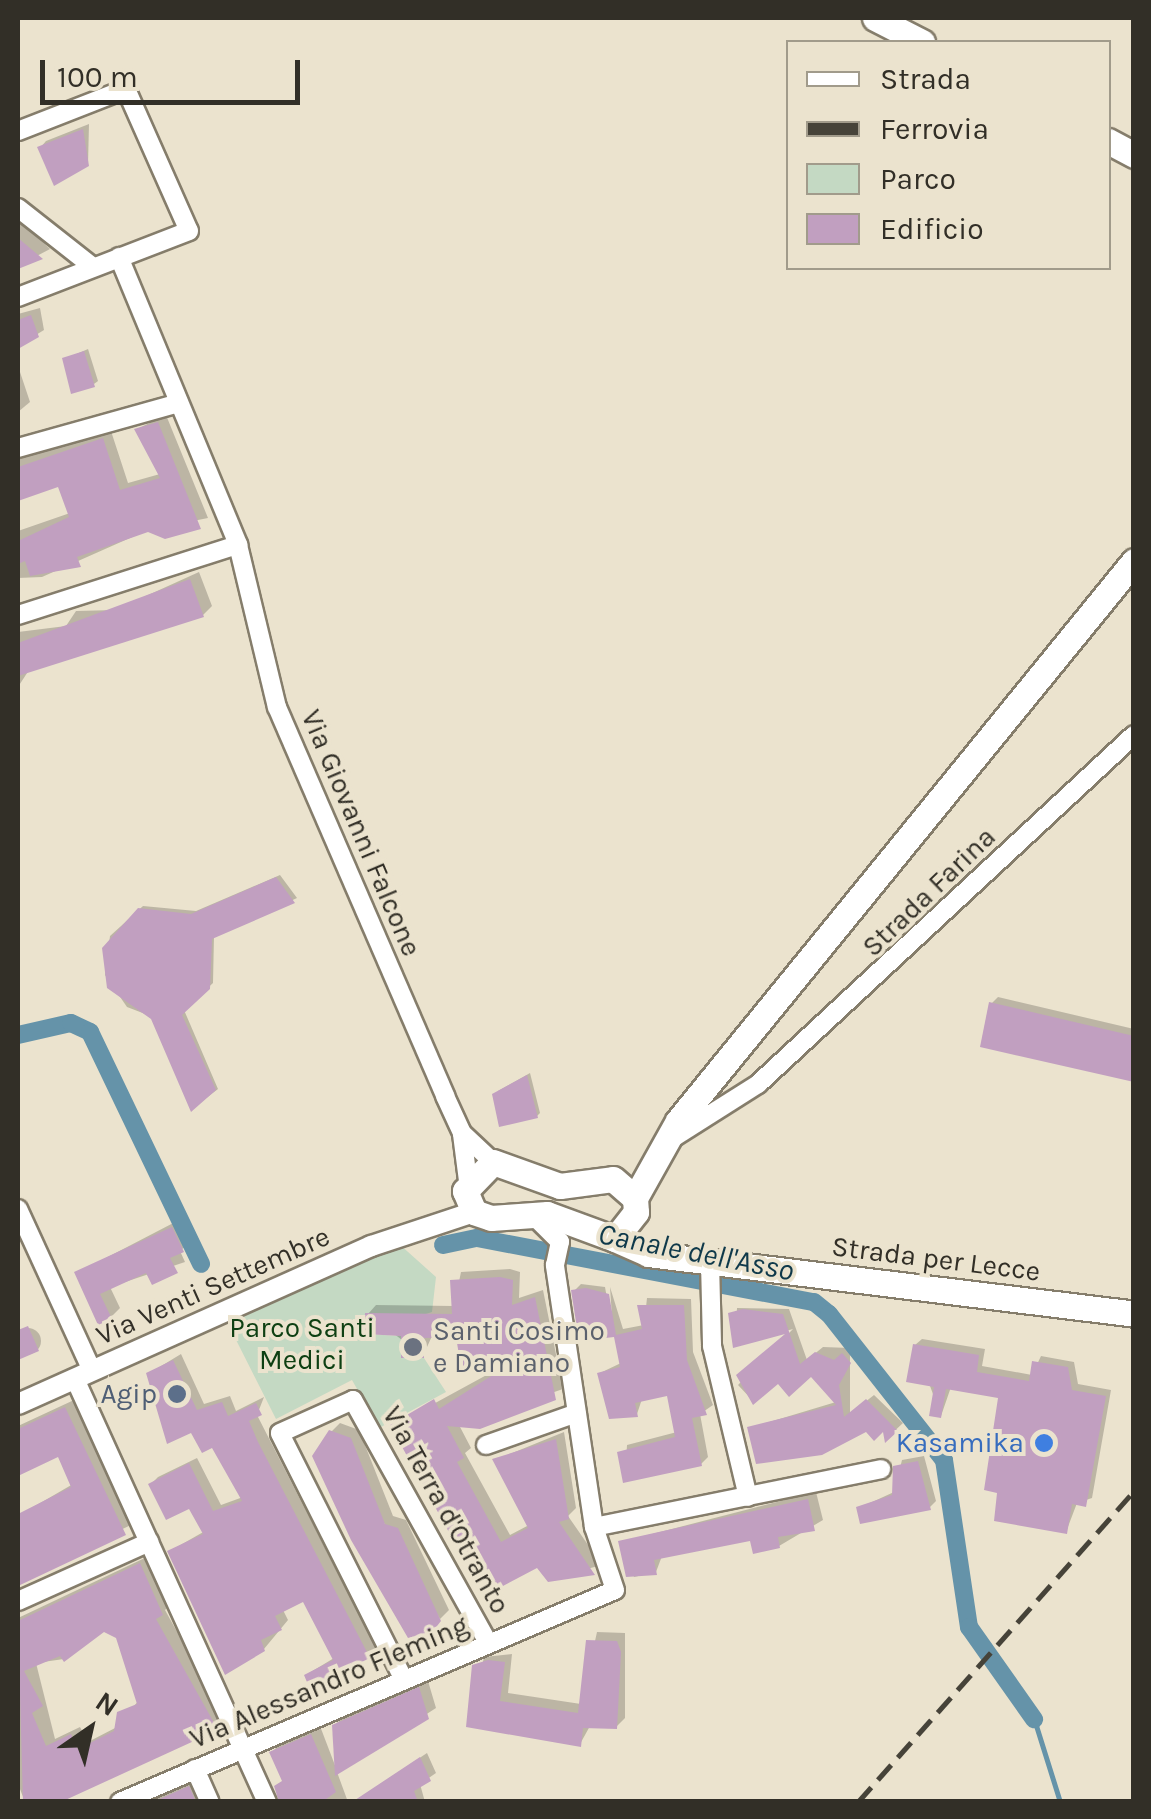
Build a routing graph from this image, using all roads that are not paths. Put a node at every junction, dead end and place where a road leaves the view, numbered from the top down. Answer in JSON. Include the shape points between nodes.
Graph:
{"nodes":[{"id":1,"x":875,"y":18,"type":"edge"},
{"id":2,"x":918,"y":40,"type":"edge"},
{"id":3,"x":18,"y":132,"type":"edge"},
{"id":4,"x":1111,"y":142,"type":"edge"},
{"id":5,"x":1134,"y":154,"type":"edge"},
{"id":6,"x":18,"y":208,"type":"edge"},
{"id":7,"x":119,"y":257,"type":"junction"},
{"id":8,"x":92,"y":267,"type":"junction"},
{"id":9,"x":18,"y":298,"type":"edge"},
{"id":10,"x":179,"y":402,"type":"junction"},
{"id":11,"x":18,"y":448,"type":"edge"},
{"id":12,"x":238,"y":545,"type":"junction"},
{"id":13,"x":1134,"y":561,"type":"edge"},
{"id":14,"x":18,"y":615,"type":"edge"},
{"id":15,"x":1134,"y":735,"type":"edge"},
{"id":16,"x":719,"y":1073,"type":"junction"},
{"id":17,"x":758,"y":1084,"type":"junction"},
{"id":18,"x":678,"y":1122,"type":"junction"},
{"id":19,"x":462,"y":1133,"type":"junction"},
{"id":20,"x":663,"y":1144,"type":"junction"},
{"id":21,"x":493,"y":1162,"type":"junction"},
{"id":22,"x":613,"y":1179,"type":"junction"},
{"id":23,"x":469,"y":1195,"type":"junction"},
{"id":24,"x":635,"y":1205,"type":"junction"},
{"id":25,"x":18,"y":1209,"type":"edge"},
{"id":26,"x":531,"y":1214,"type":"junction"},
{"id":27,"x":615,"y":1240,"type":"junction"},
{"id":28,"x":679,"y":1256,"type":"junction"},
{"id":29,"x":710,"y":1268,"type":"junction"},
{"id":30,"x":1134,"y":1314,"type":"edge"},
{"id":31,"x":84,"y":1375,"type":"junction"},
{"id":32,"x":18,"y":1404,"type":"edge"},
{"id":33,"x":577,"y":1413,"type":"junction"},
{"id":34,"x":486,"y":1445,"type":"dead end"},
{"id":35,"x":880,"y":1469,"type":"dead end"},
{"id":36,"x":748,"y":1497,"type":"junction"},
{"id":37,"x":594,"y":1527,"type":"junction"},
{"id":38,"x":149,"y":1542,"type":"junction"},
{"id":39,"x":18,"y":1601,"type":"edge"},
{"id":40,"x":488,"y":1643,"type":"junction"},
{"id":41,"x":404,"y":1680,"type":"junction"},
{"id":42,"x":243,"y":1749,"type":"junction"},
{"id":43,"x":195,"y":1769,"type":"junction"},
{"id":44,"x":120,"y":1802,"type":"edge"},
{"id":45,"x":210,"y":1802,"type":"edge"},
{"id":46,"x":266,"y":1802,"type":"edge"}],
"edges":[{"from":1,"to":2,"type":"main road"},
{"from":3,"to":7,"type":"street","via":[[126,89],[189,230]]},
{"from":4,"to":5,"type":"main road"},
{"from":6,"to":8,"type":"street"},
{"from":7,"to":8,"type":"street"},
{"from":7,"to":10,"type":"street","name":"Via Giovanni Falcone"},
{"from":8,"to":9,"type":"street"},
{"from":10,"to":11,"type":"street"},
{"from":10,"to":12,"type":"street","name":"Via Giovanni Falcone"},
{"from":12,"to":14,"type":"street"},
{"from":12,"to":19,"type":"street","name":"Via Giovanni Falcone","via":[[278,706]]},
{"from":13,"to":16,"type":"main road"},
{"from":15,"to":17,"type":"street","name":"Strada Farina"},
{"from":16,"to":17,"type":"street"},
{"from":16,"to":18,"type":"main road"},
{"from":17,"to":20,"type":"street","name":"Strada Farina"},
{"from":18,"to":20,"type":"main road"},
{"from":18,"to":22,"type":"main road"},
{"from":19,"to":21,"type":"street","name":"Via Giovanni Falcone"},
{"from":19,"to":23,"type":"street","name":"Via Giovanni Falcone"},
{"from":20,"to":24,"type":"main road"},
{"from":21,"to":22,"type":"main road","via":[[560,1186]]},
{"from":21,"to":23,"type":"main road"},
{"from":22,"to":24,"type":"main road"},
{"from":23,"to":26,"type":"main road","name":"Strada per Lecce"},
{"from":23,"to":31,"type":"street","name":"Via Venti Settembre","via":[[432,1221]]},
{"from":24,"to":27,"type":"main road"},
{"from":24,"to":28,"type":"main road","via":[[653,1240]]},
{"from":25,"to":31,"type":"street"},
{"from":26,"to":27,"type":"main road","name":"Strada per Lecce"},
{"from":26,"to":33,"type":"street","via":[[560,1242],[555,1265]]},
{"from":27,"to":28,"type":"main road","name":"Strada per Lecce"},
{"from":28,"to":29,"type":"main road","name":"Strada per Lecce"},
{"from":29,"to":30,"type":"main road","name":"Strada per Lecce"},
{"from":29,"to":36,"type":"street","via":[[706,1299]]},
{"from":31,"to":32,"type":"street","name":"Via Venti Settembre"},
{"from":31,"to":38,"type":"street"},
{"from":33,"to":34,"type":"street"},
{"from":33,"to":37,"type":"street"},
{"from":35,"to":36,"type":"street"},
{"from":36,"to":37,"type":"street"},
{"from":37,"to":40,"type":"street","name":"Via Alessandro Fleming","via":[[615,1590]]},
{"from":38,"to":39,"type":"street"},
{"from":38,"to":42,"type":"street"},
{"from":40,"to":41,"type":"street","name":"Via Alessandro Fleming"},
{"from":40,"to":41,"type":"street","name":"Via Terra d'Otranto","via":[[353,1400],[280,1434]]},
{"from":41,"to":42,"type":"street","name":"Via Alessandro Fleming"},
{"from":42,"to":43,"type":"street","name":"Via Alessandro Fleming"},
{"from":42,"to":46,"type":"street"},
{"from":43,"to":44,"type":"street","name":"Via Alessandro Fleming"},
{"from":43,"to":45,"type":"street"}]}
